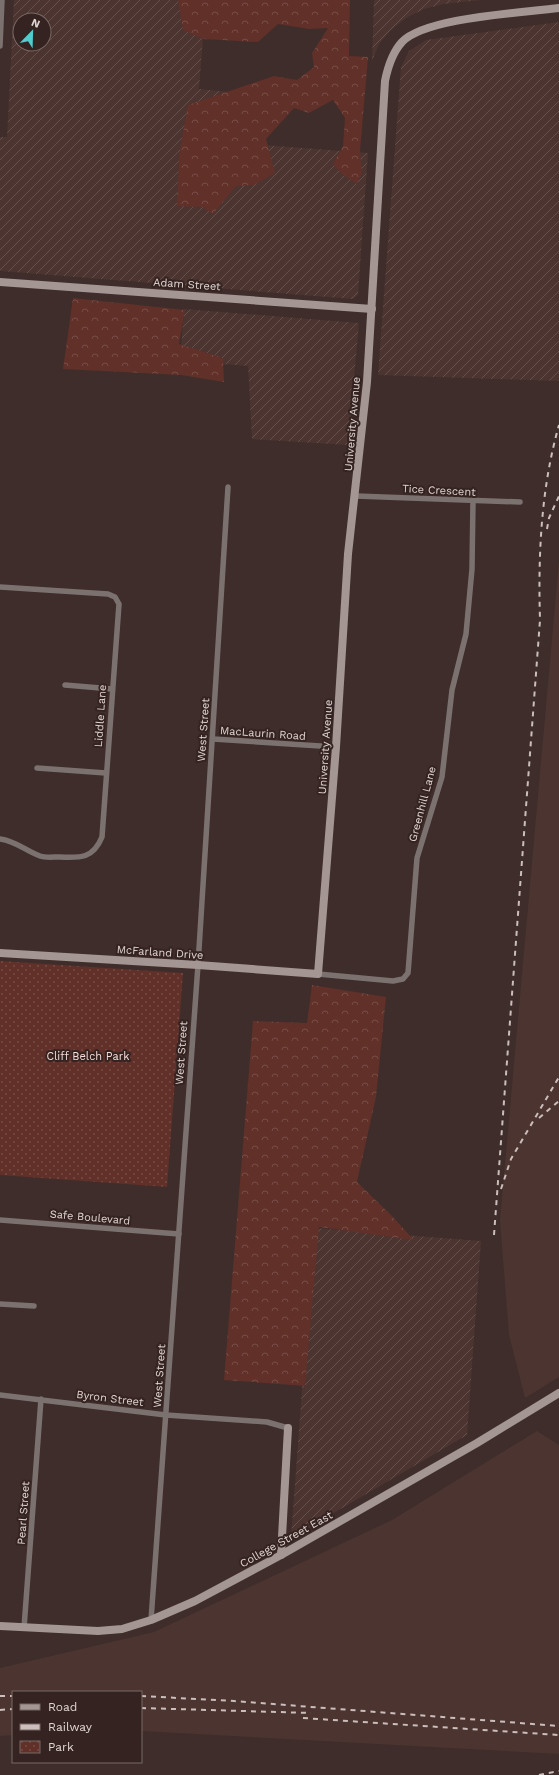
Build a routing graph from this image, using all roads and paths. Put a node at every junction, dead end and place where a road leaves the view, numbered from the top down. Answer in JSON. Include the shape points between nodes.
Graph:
{"nodes":[{"id":1,"x":2,"y":0,"type":"edge"},
{"id":2,"x":559,"y":8,"type":"edge"},
{"id":3,"x":0,"y":46,"type":"edge"},
{"id":4,"x":0,"y":282,"type":"edge"},
{"id":5,"x":372,"y":309,"type":"junction"},
{"id":6,"x":228,"y":487,"type":"dead end"},
{"id":7,"x":356,"y":496,"type":"junction"},
{"id":8,"x":473,"y":501,"type":"junction"},
{"id":9,"x":520,"y":502,"type":"dead end"},
{"id":10,"x":0,"y":587,"type":"edge"},
{"id":11,"x":65,"y":685,"type":"dead end"},
{"id":12,"x":112,"y":690,"type":"junction"},
{"id":13,"x":213,"y":739,"type":"junction"},
{"id":14,"x":336,"y":747,"type":"junction"},
{"id":15,"x":37,"y":768,"type":"dead end"},
{"id":16,"x":106,"y":773,"type":"junction"},
{"id":17,"x":0,"y":839,"type":"edge"},
{"id":18,"x":0,"y":953,"type":"edge"},
{"id":19,"x":198,"y":965,"type":"junction"},
{"id":20,"x":318,"y":974,"type":"junction"},
{"id":21,"x":0,"y":1220,"type":"edge"},
{"id":22,"x":179,"y":1234,"type":"junction"},
{"id":23,"x":0,"y":1304,"type":"edge"},
{"id":24,"x":34,"y":1306,"type":"dead end"},
{"id":25,"x":0,"y":1395,"type":"edge"},
{"id":26,"x":558,"y":1397,"type":"edge"},
{"id":27,"x":41,"y":1399,"type":"junction"},
{"id":28,"x":166,"y":1415,"type":"junction"},
{"id":29,"x":288,"y":1428,"type":"joint"},
{"id":30,"x":281,"y":1555,"type":"junction"},
{"id":31,"x":151,"y":1620,"type":"junction"},
{"id":32,"x":0,"y":1626,"type":"edge"},
{"id":33,"x":24,"y":1628,"type":"junction"}],
"edges":[{"from":1,"to":3,"type":"street"},
{"from":2,"to":5,"type":"street","name":"University Avenue","via":[[448,22],[422,29],[403,41],[390,59],[385,80]]},
{"from":4,"to":5,"type":"street","name":"Adam Street"},
{"from":5,"to":7,"type":"street","name":"University Avenue"},
{"from":6,"to":13,"type":"street","name":"West Street"},
{"from":7,"to":8,"type":"street","name":"Tice Crescent"},
{"from":7,"to":14,"type":"street","name":"University Avenue","via":[[348,554]]},
{"from":8,"to":9,"type":"street","name":"Tice Crescent"},
{"from":8,"to":20,"type":"street","name":"Greenhill Lane","via":[[472,569],[466,634],[452,690],[442,777],[417,858],[408,973],[403,979],[393,981]]},
{"from":10,"to":12,"type":"street","name":"Liddle Lane","via":[[108,594],[115,597],[119,604]]},
{"from":11,"to":12,"type":"street"},
{"from":12,"to":16,"type":"street","name":"Liddle Lane"},
{"from":13,"to":14,"type":"street","name":"MacLaurin Road"},
{"from":13,"to":19,"type":"street","name":"West Street"},
{"from":14,"to":20,"type":"street","name":"University Avenue"},
{"from":15,"to":16,"type":"street"},
{"from":16,"to":17,"type":"street","name":"Liddle Lane","via":[[102,837],[87,856],[41,856],[18,844]]},
{"from":18,"to":19,"type":"street","name":"McFarland Drive"},
{"from":19,"to":20,"type":"street","name":"McFarland Drive"},
{"from":19,"to":22,"type":"street","name":"West Street"},
{"from":21,"to":22,"type":"street","name":"Safe Boulevard"},
{"from":22,"to":28,"type":"street","name":"West Street"},
{"from":23,"to":24,"type":"street"},
{"from":25,"to":27,"type":"street","name":"Byron Street"},
{"from":26,"to":30,"type":"street","name":"College Street East"},
{"from":27,"to":28,"type":"street","name":"Byron Street"},
{"from":27,"to":33,"type":"street","name":"Pearl Street"},
{"from":28,"to":29,"type":"street","name":"Byron Street","via":[[268,1422]]},
{"from":28,"to":31,"type":"street","name":"West Street"},
{"from":29,"to":30,"type":"street"},
{"from":30,"to":31,"type":"street","name":"College Street East","via":[[195,1601]]},
{"from":31,"to":33,"type":"street","name":"College Street East","via":[[122,1629],[98,1631]]},
{"from":32,"to":33,"type":"street","name":"College Street East"}]}
